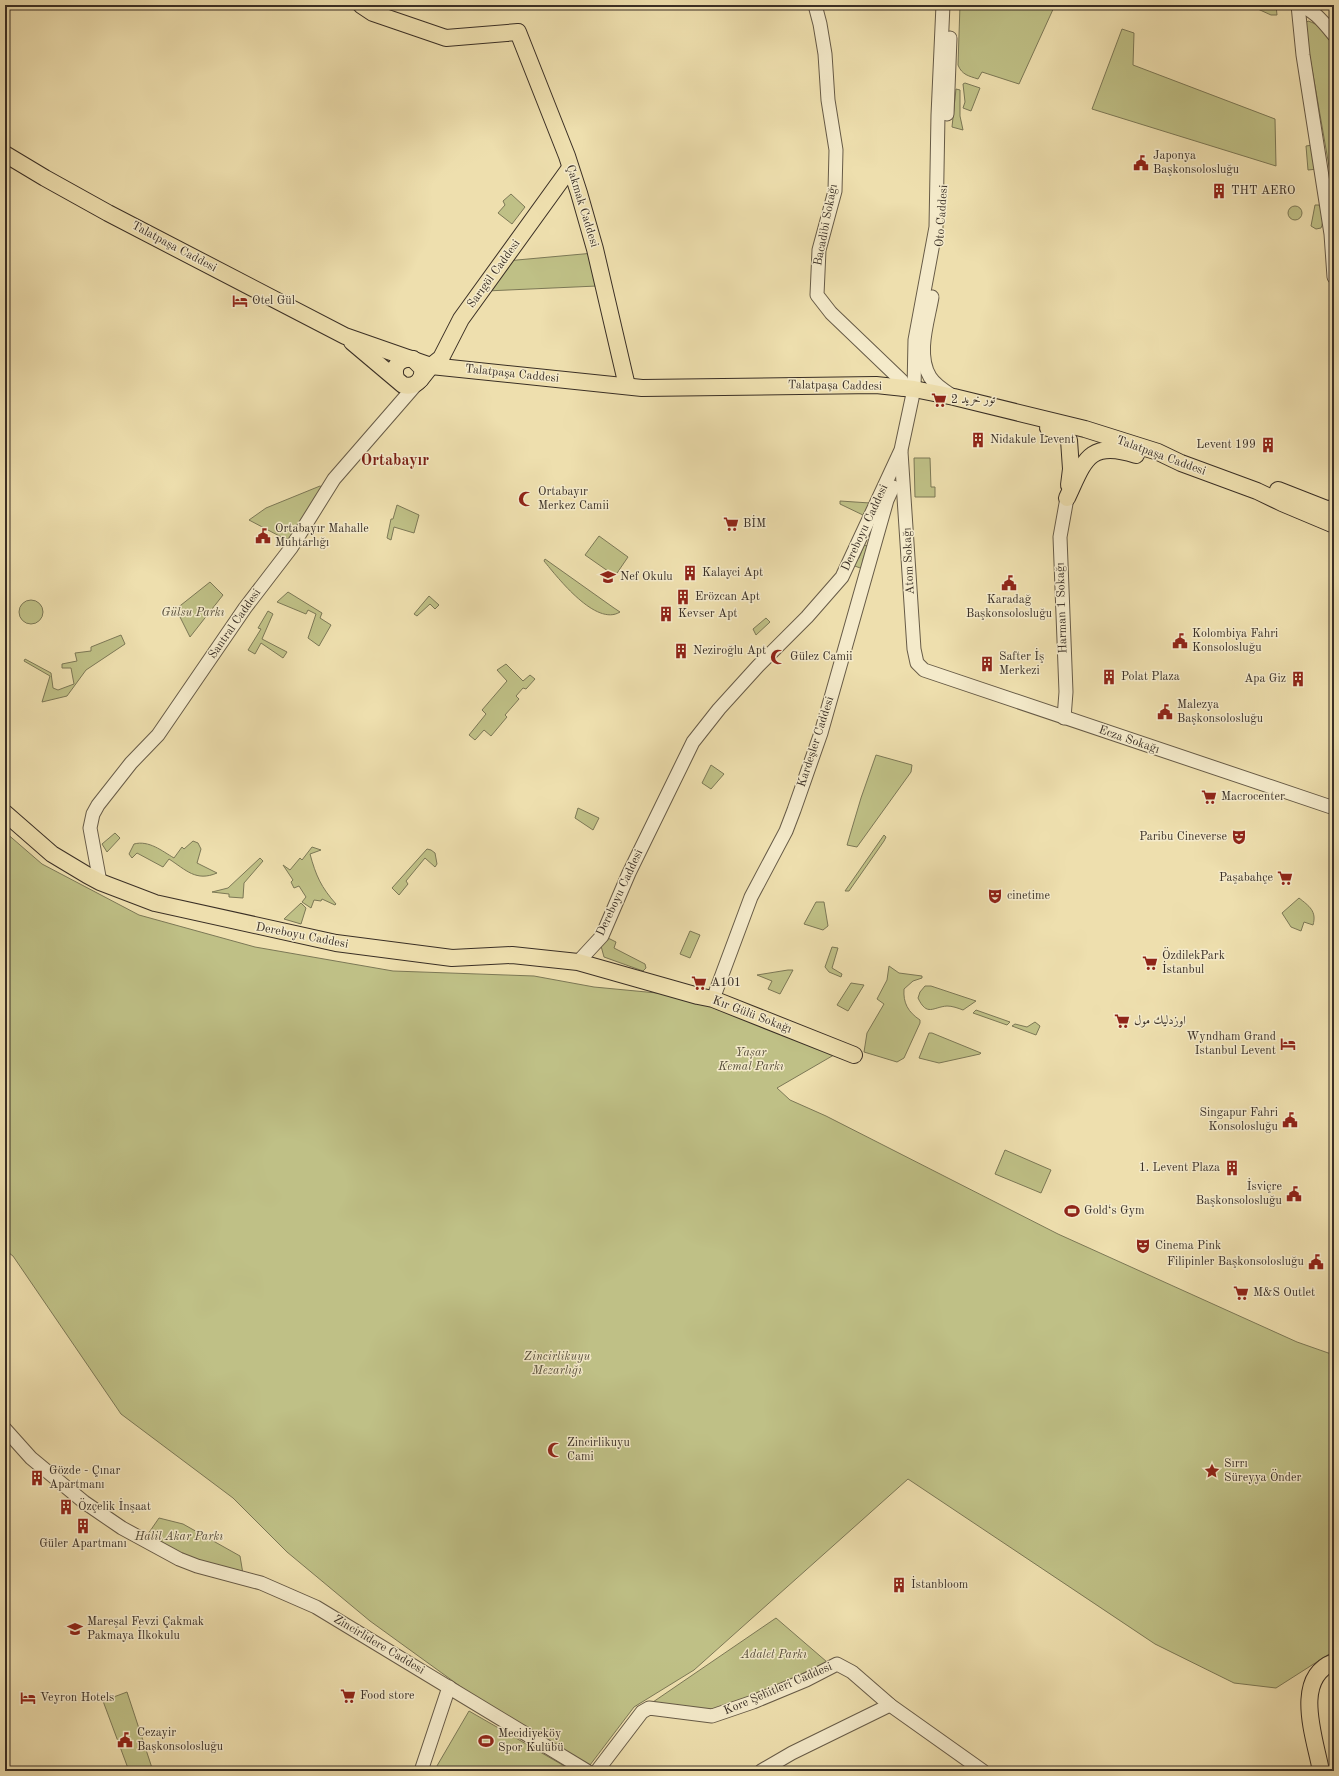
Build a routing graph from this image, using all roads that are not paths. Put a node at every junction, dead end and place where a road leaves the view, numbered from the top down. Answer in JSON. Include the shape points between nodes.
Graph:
{"nodes":[{"id":1,"x":361,"y":5,"type":"edge"},
{"id":2,"x":815,"y":5,"type":"edge"},
{"id":3,"x":943,"y":5,"type":"edge"},
{"id":4,"x":952,"y":5,"type":"edge"},
{"id":5,"x":1298,"y":6,"type":"edge"},
{"id":6,"x":946,"y":21,"type":"junction"},
{"id":7,"x":1334,"y":35,"type":"edge"},
{"id":8,"x":5,"y":154,"type":"edge"},
{"id":9,"x":570,"y":168,"type":"junction"},
{"id":10,"x":1334,"y":277,"type":"edge"},
{"id":11,"x":345,"y":336,"type":"junction"},
{"id":12,"x":413,"y":359,"type":"junction"},
{"id":13,"x":431,"y":366,"type":"junction"},
{"id":14,"x":396,"y":378,"type":"junction"},
{"id":15,"x":420,"y":380,"type":"junction"},
{"id":16,"x":627,"y":386,"type":"junction"},
{"id":17,"x":908,"y":389,"type":"junction"},
{"id":18,"x":954,"y":397,"type":"junction"},
{"id":19,"x":1028,"y":416,"type":"junction"},
{"id":20,"x":901,"y":450,"type":"junction"},
{"id":21,"x":1158,"y":452,"type":"junction"},
{"id":22,"x":903,"y":482,"type":"junction"},
{"id":23,"x":1067,"y":498,"type":"junction"},
{"id":24,"x":1282,"y":503,"type":"junction"},
{"id":25,"x":1334,"y":507,"type":"edge"},
{"id":26,"x":1332,"y":524,"type":"dead end"},
{"id":27,"x":924,"y":670,"type":"joint"},
{"id":28,"x":1064,"y":718,"type":"junction"},
{"id":29,"x":1334,"y":808,"type":"edge"},
{"id":30,"x":5,"y":813,"type":"edge"},
{"id":31,"x":100,"y":882,"type":"junction"},
{"id":32,"x":578,"y":962,"type":"junction"},
{"id":33,"x":713,"y":999,"type":"junction"},
{"id":34,"x":854,"y":1055,"type":"dead end"},
{"id":35,"x":5,"y":1429,"type":"edge"},
{"id":36,"x":5,"y":1434,"type":"edge"},
{"id":37,"x":157,"y":1548,"type":"junction"},
{"id":38,"x":1334,"y":1662,"type":"edge"},
{"id":39,"x":449,"y":1687,"type":"junction"},
{"id":40,"x":890,"y":1705,"type":"junction"},
{"id":41,"x":421,"y":1771,"type":"edge"},
{"id":42,"x":587,"y":1771,"type":"edge"},
{"id":43,"x":597,"y":1771,"type":"edge"},
{"id":44,"x":761,"y":1771,"type":"edge"},
{"id":45,"x":983,"y":1771,"type":"edge"},
{"id":46,"x":1321,"y":1771,"type":"edge"}],
"edges":[{"from":1,"to":9,"type":"main road","name":"Çakmak Caddesi","via":[[374,13],[446,38],[518,32]]},
{"from":2,"to":17,"type":"street","name":"Bacadibi Sokağı","via":[[825,54],[829,108],[836,150],[835,191],[819,250],[817,295],[831,313]]},
{"from":3,"to":6,"type":"street","name":"Oto Caddesi"},
{"from":4,"to":6,"type":"street"},
{"from":5,"to":7,"type":"street","via":[[1303,6],[1324,22]]},
{"from":5,"to":10,"type":"street","via":[[1304,62],[1331,234]]},
{"from":6,"to":17,"type":"street","name":"Oto Caddesi","via":[[938,115],[936,227]]},
{"from":6,"to":18,"type":"street","name":"Oto Caddesi","via":[[944,227],[924,350],[925,366],[930,377],[938,387]]},
{"from":8,"to":11,"type":"main road","name":"Talatpaşa Caddesi","via":[[108,213]]},
{"from":9,"to":13,"type":"main road","name":"Sarıgöl Caddesi","via":[[461,319],[442,358]]},
{"from":9,"to":16,"type":"main road","name":"Çakmak Caddesi","via":[[595,249]]},
{"from":11,"to":12,"type":"main road","name":"Talatpaşa Caddesi"},
{"from":11,"to":14,"type":"main road","name":"Talatpaşa Caddesi"},
{"from":12,"to":13,"type":"main road","name":"Talatpaşa Caddesi"},
{"from":12,"to":14,"type":"main road","via":[[404,359],[396,365]]},
{"from":12,"to":15,"type":"main road","via":[[422,368]]},
{"from":13,"to":15,"type":"main road","name":"Sarıgöl Caddesi"},
{"from":13,"to":16,"type":"main road","name":"Talatpaşa Caddesi"},
{"from":14,"to":15,"type":"main road","name":"Talatpaşa Caddesi","via":[[407,386]]},
{"from":15,"to":31,"type":"street","name":"Santral Caddesi","via":[[334,479],[291,548],[245,608],[158,735],[132,762],[92,814],[90,828]]},
{"from":16,"to":17,"type":"main road","name":"Talatpaşa Caddesi","via":[[642,388],[876,385]]},
{"from":17,"to":18,"type":"main road","name":"Talatpaşa Caddesi"},
{"from":17,"to":20,"type":"street","name":"Dereboyu Caddesi"},
{"from":18,"to":19,"type":"main road","name":"Talatpaşa Caddesi"},
{"from":19,"to":21,"type":"main road","name":"Talatpaşa Caddesi","via":[[1085,429]]},
{"from":19,"to":23,"type":"main road","via":[[1046,428],[1061,431],[1069,440],[1071,469]]},
{"from":20,"to":22,"type":"street","name":"Atom Sokağı"},
{"from":20,"to":32,"type":"street","name":"Dereboyu Caddesi","via":[[842,577],[719,709],[693,742],[626,880],[602,936]]},
{"from":21,"to":24,"type":"main road","name":"Talatpaşa Caddesi"},
{"from":21,"to":25,"type":"main road","via":[[1181,456],[1329,510]]},
{"from":22,"to":27,"type":"street","name":"Atom Sokağı","via":[[914,649],[917,663]]},
{"from":22,"to":33,"type":"street","name":"Kardeşler Caddesi","via":[[892,488],[887,500],[821,733],[794,810],[751,897]]},
{"from":23,"to":24,"type":"main road","via":[[1087,458],[1099,452],[1119,450],[1202,476],[1257,497]]},
{"from":23,"to":28,"type":"street","name":"Harman 1 Sokağı","via":[[1060,537],[1066,692]]},
{"from":24,"to":26,"type":"main road","name":"Talatpaşa Caddesi"},
{"from":27,"to":28,"type":"street","name":"Ecza Sokağı"},
{"from":28,"to":29,"type":"street","name":"Ecza Sokağı"},
{"from":30,"to":31,"type":"main road","name":"Dereboyu Caddesi","via":[[52,854]]},
{"from":31,"to":32,"type":"main road","name":"Dereboyu Caddesi","via":[[155,903],[336,943],[452,958],[512,955]]},
{"from":32,"to":33,"type":"main road","name":"Kır Gülü Sokağı"},
{"from":33,"to":34,"type":"main road","name":"Kır Gülü Sokağı"},
{"from":35,"to":37,"type":"street","name":"Zincirlidere Caddesi","via":[[31,1458],[84,1502]]},
{"from":36,"to":37,"type":"street","name":"Zincirlidere Caddesi","via":[[28,1459],[82,1506],[121,1531],[150,1547]]},
{"from":37,"to":39,"type":"street","name":"Zincirlidere Caddesi","via":[[197,1566],[261,1583],[316,1607]]},
{"from":38,"to":46,"type":"main road","via":[[1318,1672],[1310,1691],[1310,1711]]},
{"from":39,"to":41,"type":"street"},
{"from":39,"to":42,"type":"street","name":"Zincirlidere Caddesi"},
{"from":40,"to":43,"type":"street","name":"Kore Şehitleri Caddesi","via":[[852,1672],[837,1664],[806,1680],[712,1716],[649,1708],[642,1712]]},
{"from":40,"to":44,"type":"street"},
{"from":40,"to":45,"type":"street","name":"Kore Şehitleri Caddesi"}]}
